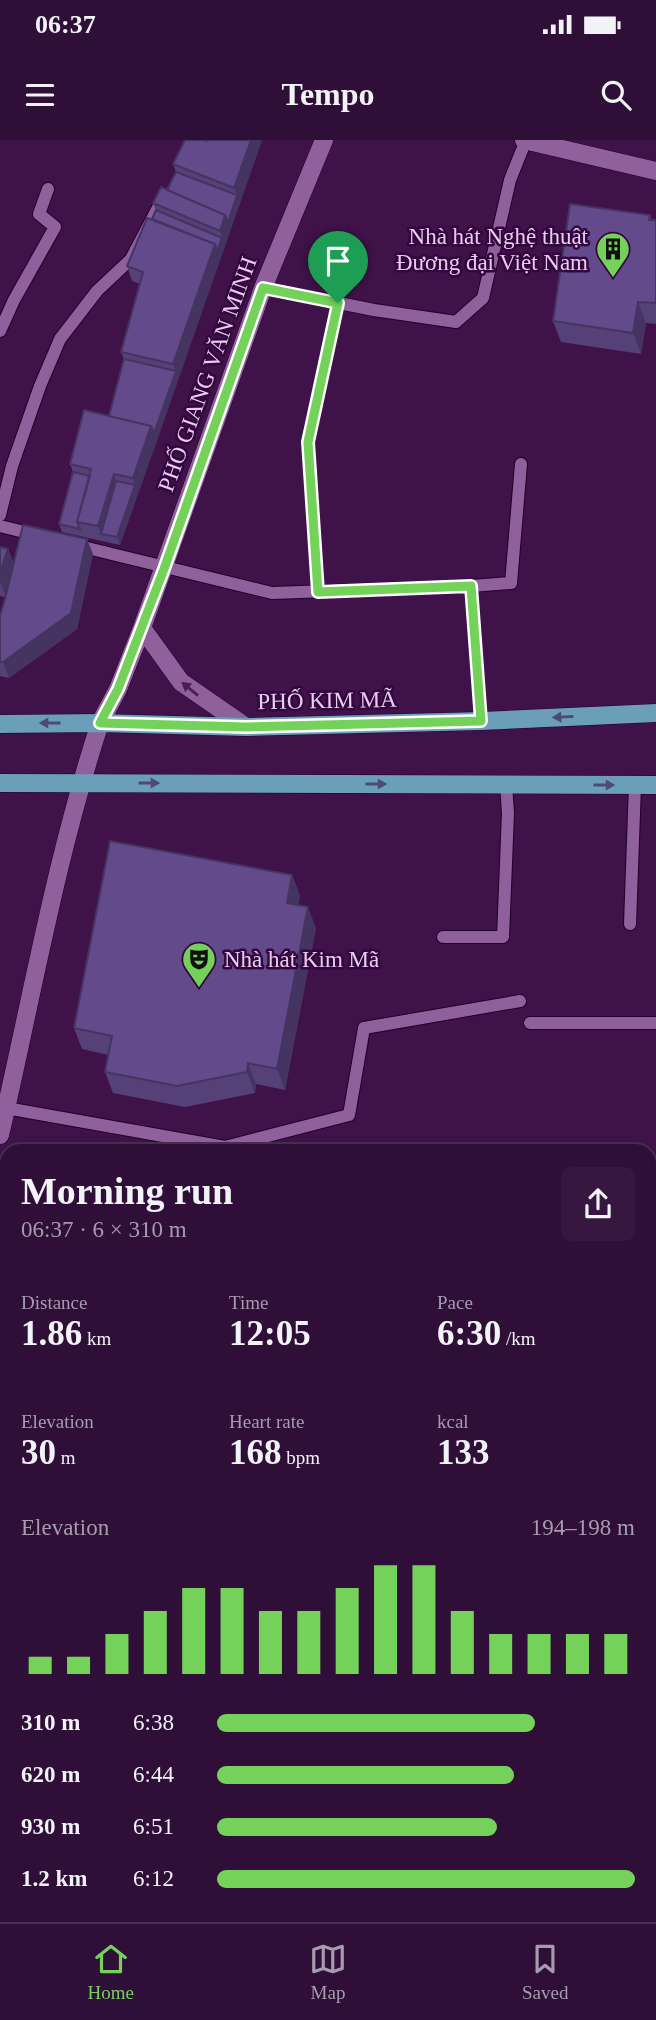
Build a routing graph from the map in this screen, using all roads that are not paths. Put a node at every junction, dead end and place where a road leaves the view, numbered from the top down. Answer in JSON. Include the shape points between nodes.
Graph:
{"nodes":[{"id":1,"x":324,"y":140,"type":"edge"},
{"id":2,"x":525,"y":140,"type":"edge"},
{"id":3,"x":656,"y":171,"type":"edge"},
{"id":4,"x":171,"y":184,"type":"edge"},
{"id":5,"x":48,"y":189,"type":"dead end"},
{"id":6,"x":263,"y":288,"type":"junction"},
{"id":7,"x":338,"y":303,"type":"junction"},
{"id":8,"x":0,"y":331,"type":"edge"},
{"id":9,"x":521,"y":464,"type":"dead end"},
{"id":10,"x":0,"y":515,"type":"edge"},
{"id":11,"x":0,"y":526,"type":"edge"},
{"id":12,"x":164,"y":569,"type":"junction"},
{"id":13,"x":471,"y":586,"type":"junction"},
{"id":14,"x":318,"y":592,"type":"junction"},
{"id":15,"x":142,"y":628,"type":"junction"},
{"id":16,"x":656,"y":713,"type":"edge"},
{"id":17,"x":481,"y":721,"type":"junction"},
{"id":18,"x":100,"y":723,"type":"junction"},
{"id":19,"x":0,"y":724,"type":"edge"},
{"id":20,"x":246,"y":727,"type":"junction"},
{"id":21,"x":0,"y":783,"type":"edge"},
{"id":22,"x":80,"y":783,"type":"junction"},
{"id":23,"x":506,"y":784,"type":"junction"},
{"id":24,"x":635,"y":785,"type":"junction"},
{"id":25,"x":656,"y":785,"type":"edge"},
{"id":26,"x":630,"y":924,"type":"dead end"},
{"id":27,"x":443,"y":937,"type":"dead end"},
{"id":28,"x":520,"y":1001,"type":"dead end"},
{"id":29,"x":530,"y":1023,"type":"dead end"},
{"id":30,"x":656,"y":1023,"type":"edge"},
{"id":31,"x":6,"y":1108,"type":"junction"},
{"id":32,"x":0,"y":1135,"type":"edge"},
{"id":33,"x":208,"y":1144,"type":"edge"},
{"id":34,"x":237,"y":1144,"type":"edge"}],
"edges":[{"from":1,"to":6,"type":"street","name":"PHỐ GIANG VĂN MINH"},
{"from":2,"to":3,"type":"street"},
{"from":2,"to":7,"type":"lane","via":[[510,180],[483,298],[456,322]]},
{"from":4,"to":10,"type":"lane","via":[[131,259],[97,291],[60,340],[12,466]]},
{"from":5,"to":8,"type":"lane","via":[[39,214],[55,227]]},
{"from":6,"to":7,"type":"lane"},
{"from":6,"to":12,"type":"street","name":"PHỐ GIANG VĂN MINH"},
{"from":7,"to":14,"type":"lane","via":[[308,442]]},
{"from":9,"to":13,"type":"lane","via":[[511,583]]},
{"from":11,"to":12,"type":"lane"},
{"from":12,"to":14,"type":"lane","via":[[272,593]]},
{"from":12,"to":15,"type":"street","name":"PHỐ GIANG VĂN MINH"},
{"from":13,"to":14,"type":"lane"},
{"from":13,"to":17,"type":"lane"},
{"from":15,"to":18,"type":"street","name":"PHỐ GIANG VĂN MINH"},
{"from":20,"to":15,"type":"street","one_way":true,"via":[[181,682]]},
{"from":16,"to":17,"type":"main road","name":"PHỐ KIM MÃ","one_way":true},
{"from":17,"to":20,"type":"main road","name":"PHỐ KIM MÃ"},
{"from":18,"to":19,"type":"main road","name":"PHỐ KIM MÃ","one_way":true},
{"from":18,"to":20,"type":"main road","name":"PHỐ KIM MÃ"},
{"from":18,"to":22,"type":"street","name":"PHỐ GIANG VĂN MINH"},
{"from":21,"to":22,"type":"main road"},
{"from":22,"to":23,"type":"main road","one_way":true},
{"from":22,"to":31,"type":"street","name":"PHỐ GIANG VĂN MINH"},
{"from":23,"to":24,"type":"main road","one_way":true},
{"from":23,"to":27,"type":"lane","via":[[503,937]]},
{"from":24,"to":25,"type":"main road"},
{"from":24,"to":26,"type":"lane"},
{"from":28,"to":34,"type":"lane","via":[[364,1028],[349,1115]]},
{"from":29,"to":30,"type":"lane"},
{"from":31,"to":32,"type":"street","name":"PHỐ GIANG VĂN MINH"},
{"from":31,"to":33,"type":"lane"}]}
